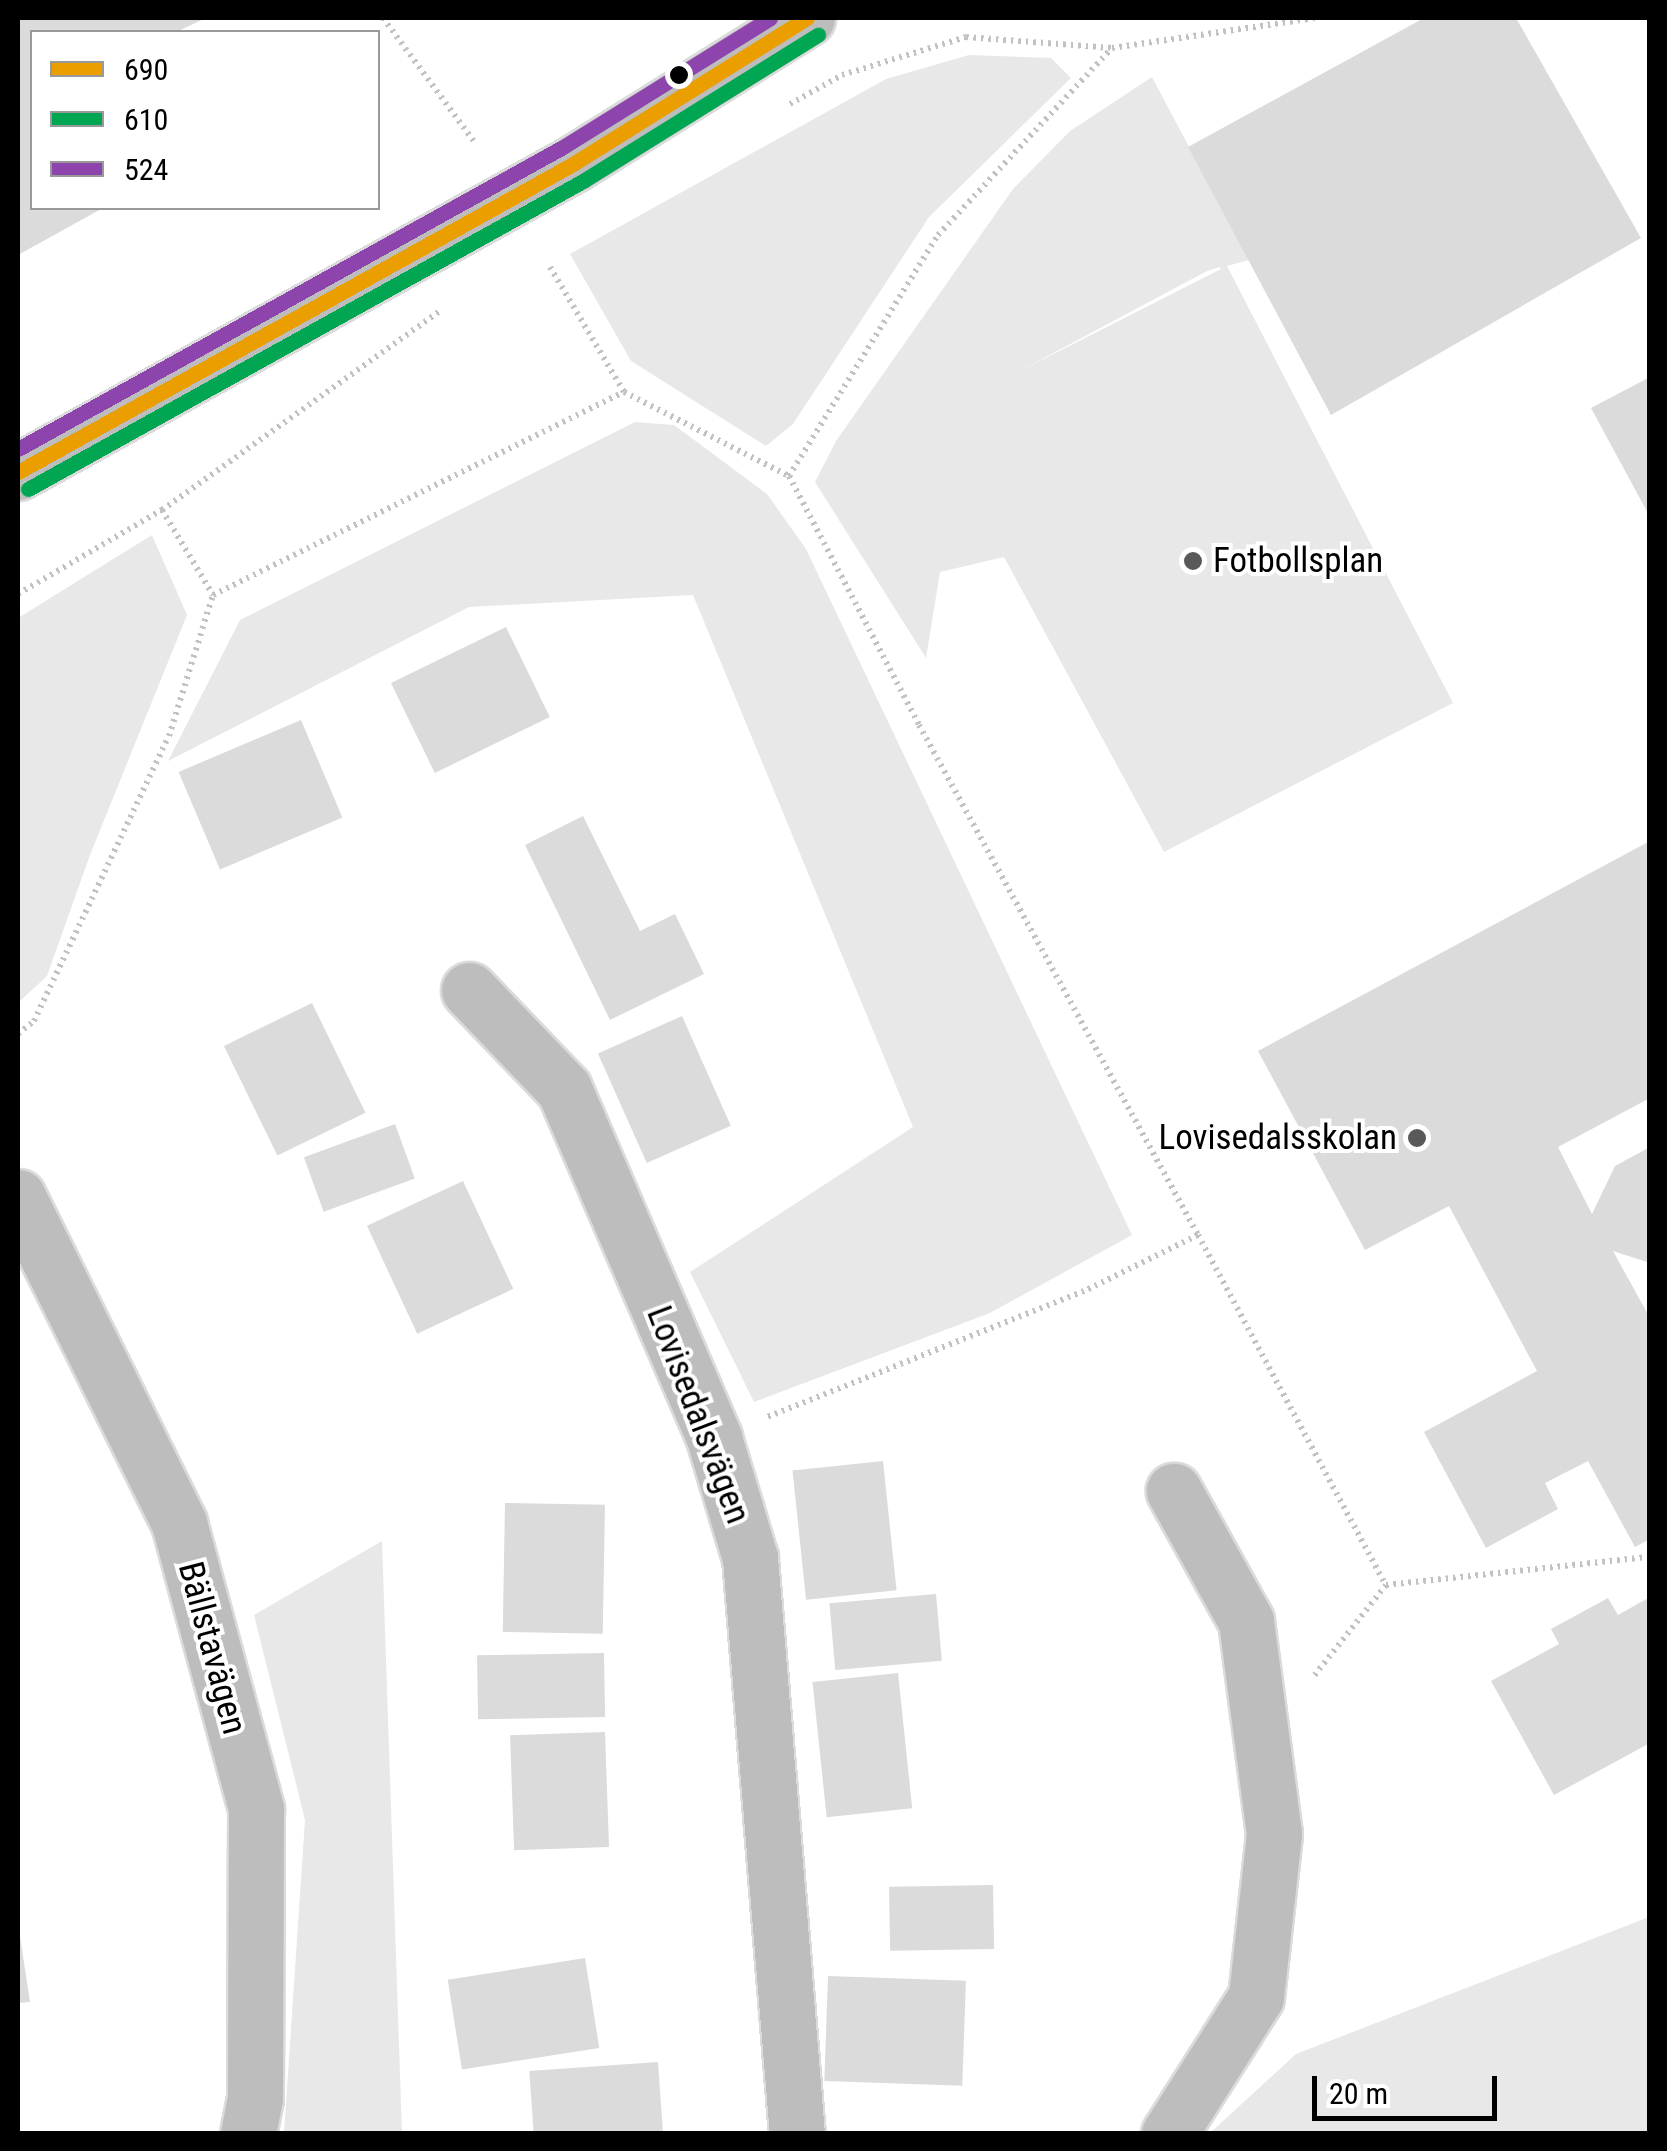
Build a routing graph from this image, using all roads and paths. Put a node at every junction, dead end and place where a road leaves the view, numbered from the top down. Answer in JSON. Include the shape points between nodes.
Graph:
{"nodes":[{"id":1,"x":383,"y":18,"type":"edge"},
{"id":2,"x":807,"y":18,"type":"edge"},
{"id":3,"x":1315,"y":18,"type":"edge"},
{"id":4,"x":1112,"y":48,"type":"junction"},
{"id":5,"x":774,"y":114,"type":"dead end"},
{"id":6,"x":476,"y":143,"type":"dead end"},
{"id":7,"x":550,"y":267,"type":"dead end"},
{"id":8,"x":452,"y":302,"type":"dead end"},
{"id":9,"x":624,"y":392,"type":"junction"},
{"id":10,"x":18,"y":472,"type":"edge"},
{"id":11,"x":790,"y":476,"type":"junction"},
{"id":12,"x":162,"y":510,"type":"junction"},
{"id":13,"x":18,"y":594,"type":"edge"},
{"id":14,"x":213,"y":596,"type":"junction"},
{"id":15,"x":470,"y":990,"type":"dead end"},
{"id":16,"x":18,"y":1034,"type":"edge"},
{"id":17,"x":18,"y":1197,"type":"edge"},
{"id":18,"x":1198,"y":1234,"type":"junction"},
{"id":19,"x":714,"y":1438,"type":"junction"},
{"id":20,"x":1174,"y":1491,"type":"dead end"},
{"id":21,"x":1650,"y":1557,"type":"edge"},
{"id":22,"x":1386,"y":1585,"type":"junction"},
{"id":23,"x":1262,"y":1743,"type":"junction"},
{"id":24,"x":248,"y":2134,"type":"edge"},
{"id":25,"x":797,"y":2134,"type":"edge"},
{"id":26,"x":1169,"y":2134,"type":"edge"}],
"edges":[{"from":1,"to":6,"type":"path"},
{"from":2,"to":10,"type":"street","via":[[573,164]]},
{"from":3,"to":4,"type":"path"},
{"from":4,"to":5,"type":"path","via":[[966,36],[842,75]]},
{"from":4,"to":11,"type":"path","via":[[938,235]]},
{"from":7,"to":9,"type":"path"},
{"from":8,"to":12,"type":"path"},
{"from":9,"to":11,"type":"path"},
{"from":9,"to":14,"type":"path"},
{"from":11,"to":18,"type":"path"},
{"from":12,"to":13,"type":"path"},
{"from":12,"to":14,"type":"path"},
{"from":14,"to":16,"type":"path","via":[[168,736],[34,1021]]},
{"from":15,"to":19,"type":"street","name":"Lovisedalsvägen","via":[[564,1089]]},
{"from":17,"to":24,"type":"street","name":"Bällstavägen","via":[[179,1523],[256,1810],[255,2098]]},
{"from":18,"to":19,"type":"path","via":[[1084,1291]]},
{"from":18,"to":22,"type":"path"},
{"from":19,"to":25,"type":"street","name":"Lovisedalsvägen","via":[[750,1558]]},
{"from":20,"to":23,"type":"street","via":[[1246,1620]]},
{"from":21,"to":22,"type":"path"},
{"from":22,"to":23,"type":"path"},
{"from":23,"to":26,"type":"street","via":[[1274,1834],[1256,1997]]}]}
